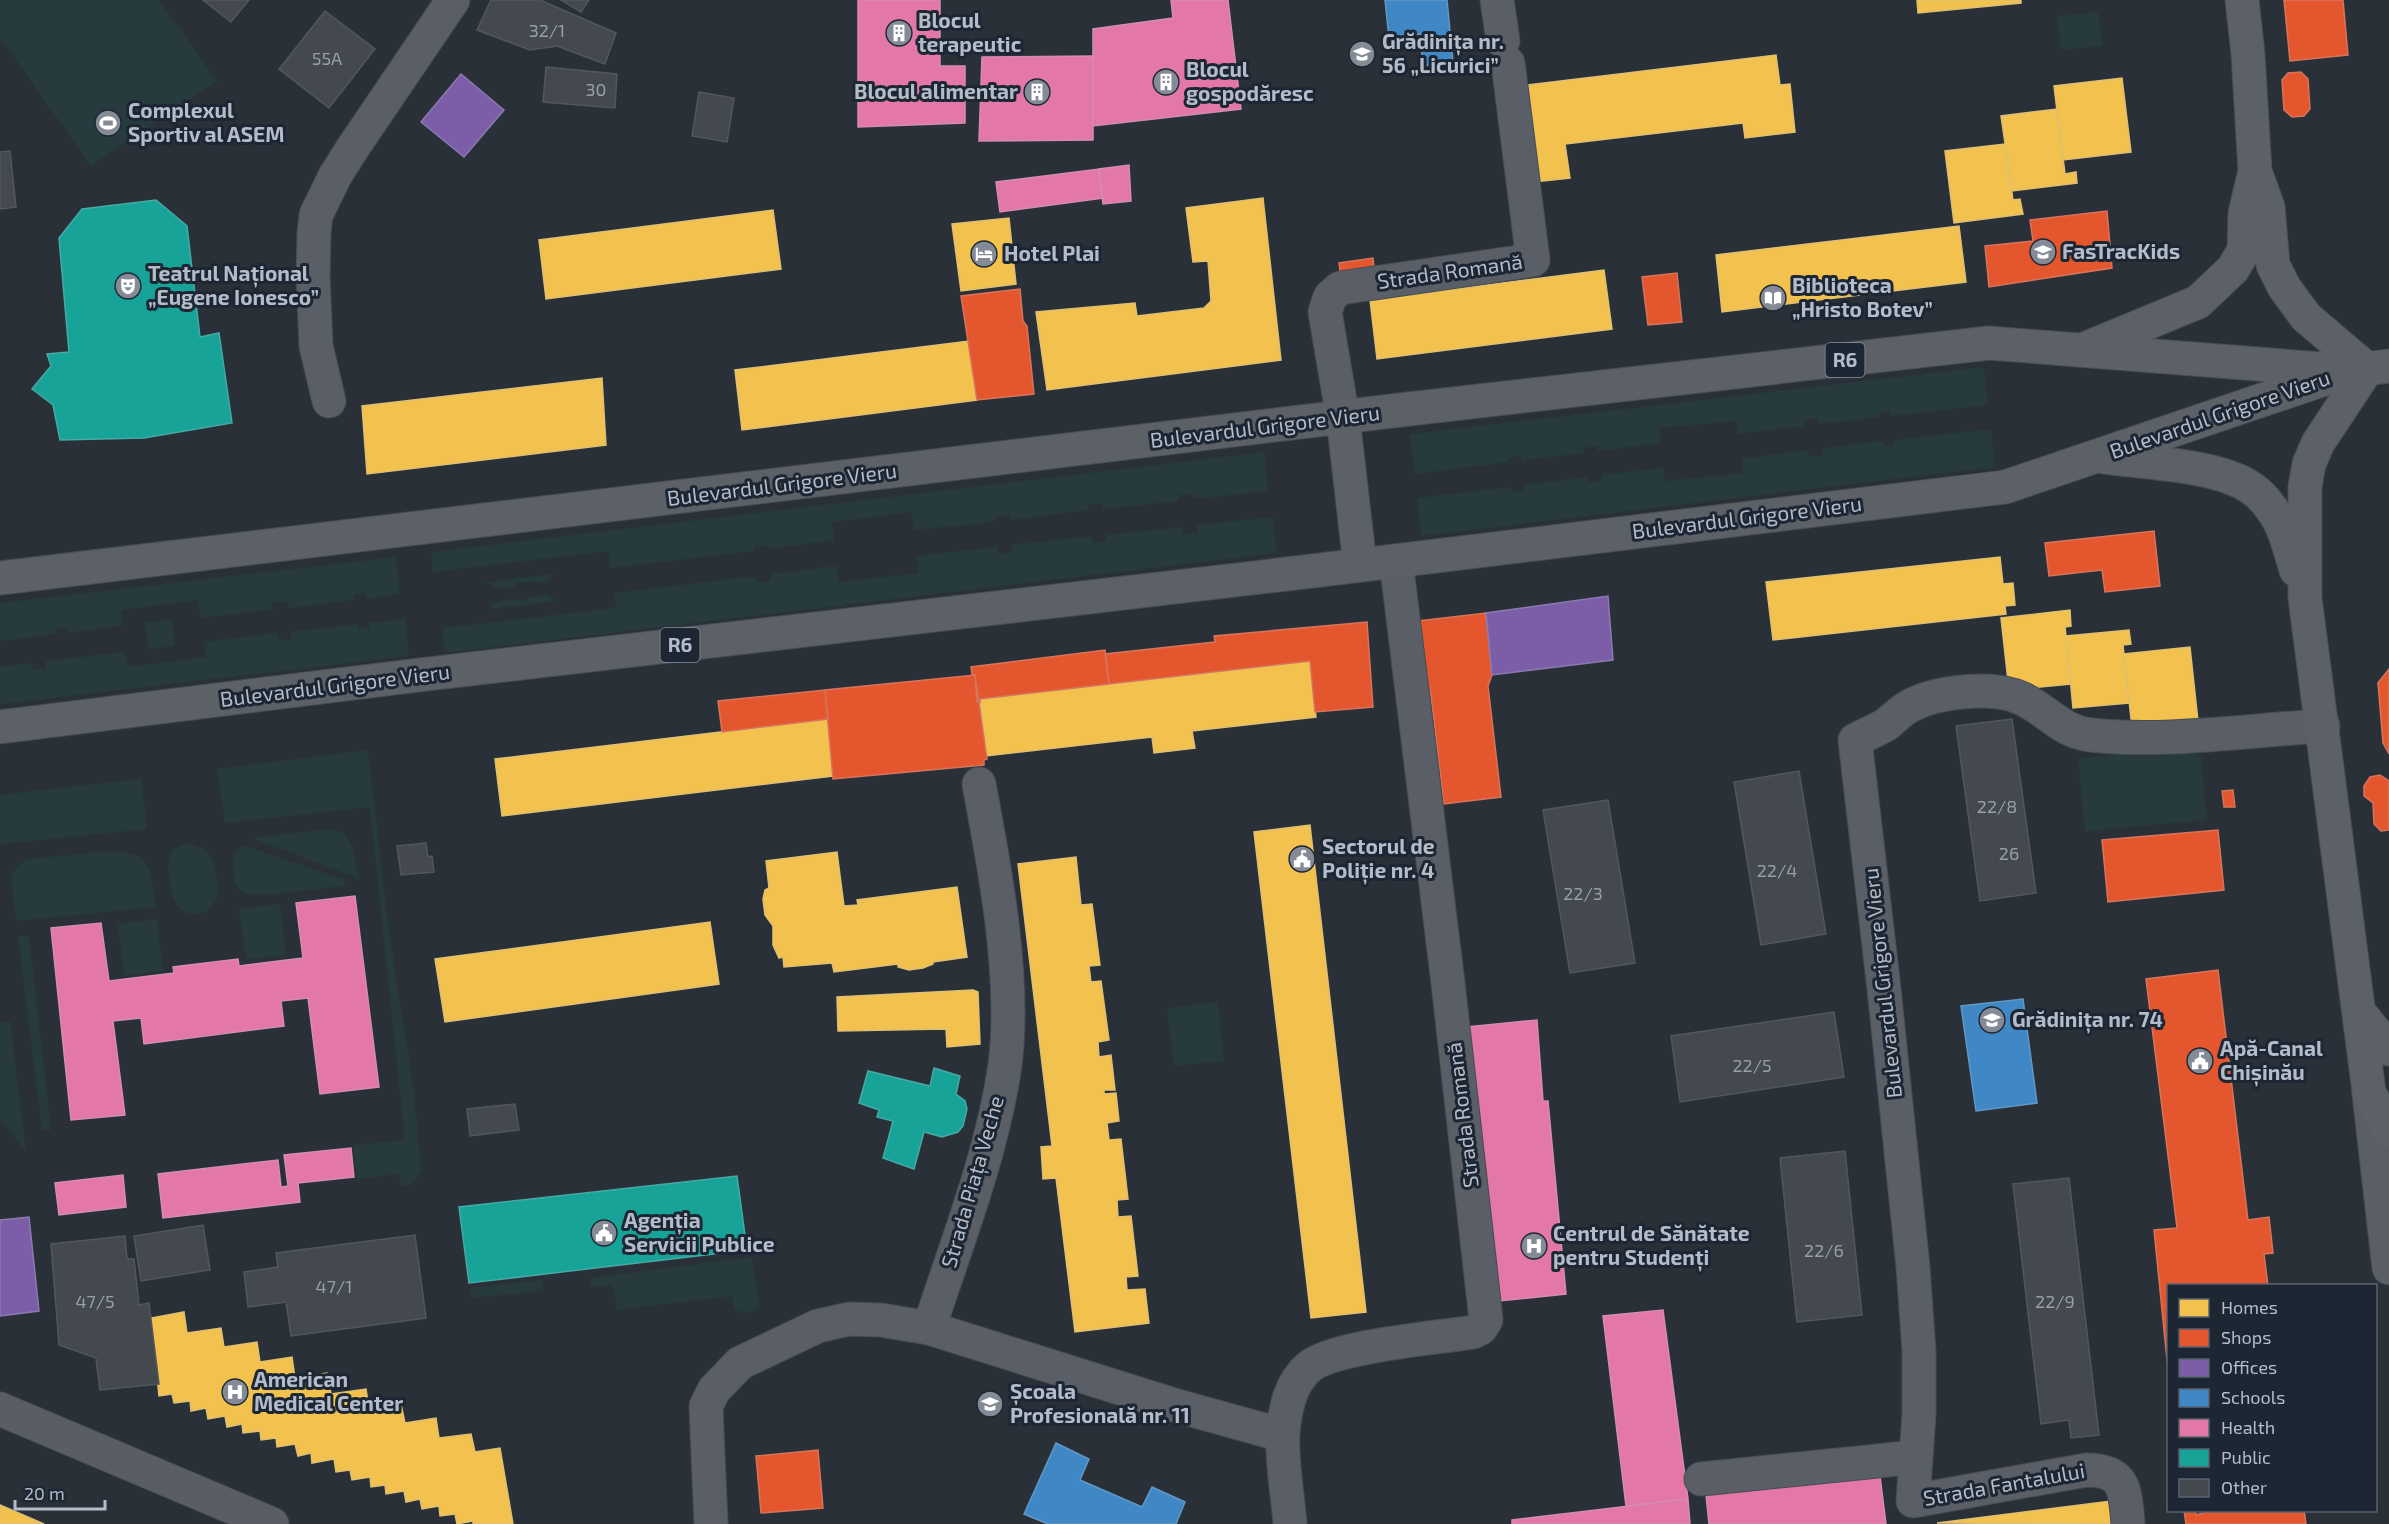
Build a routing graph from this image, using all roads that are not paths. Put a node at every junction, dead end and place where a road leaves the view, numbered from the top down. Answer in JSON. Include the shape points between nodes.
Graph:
{"nodes":[{"id":1,"x":453,"y":0,"type":"edge"},
{"id":2,"x":1497,"y":0,"type":"edge"},
{"id":3,"x":2242,"y":0,"type":"edge"},
{"id":4,"x":2255,"y":171,"type":"junction"},
{"id":5,"x":2082,"y":351,"type":"junction"},
{"id":6,"x":2368,"y":368,"type":"edge"},
{"id":7,"x":329,"y":401,"type":"dead end"},
{"id":8,"x":1343,"y":418,"type":"junction"},
{"id":9,"x":2097,"y":456,"type":"junction"},
{"id":10,"x":1396,"y":561,"type":"junction"},
{"id":11,"x":1360,"y":565,"type":"junction"},
{"id":12,"x":0,"y":578,"type":"edge"},
{"id":13,"x":2305,"y":598,"type":"junction"},
{"id":14,"x":2322,"y":726,"type":"junction"},
{"id":15,"x":0,"y":727,"type":"edge"},
{"id":16,"x":979,"y":784,"type":"dead end"},
{"id":17,"x":2359,"y":1012,"type":"junction"},
{"id":18,"x":2389,"y":1049,"type":"edge"},
{"id":19,"x":2369,"y":1092,"type":"junction"},
{"id":20,"x":2389,"y":1131,"type":"edge"},
{"id":21,"x":2389,"y":1268,"type":"edge"},
{"id":22,"x":929,"y":1328,"type":"junction"},
{"id":23,"x":0,"y":1409,"type":"edge"},
{"id":24,"x":1282,"y":1435,"type":"junction"},
{"id":25,"x":1916,"y":1458,"type":"junction"},
{"id":26,"x":1701,"y":1479,"type":"dead end"},
{"id":27,"x":1912,"y":1501,"type":"joint"},
{"id":28,"x":272,"y":1524,"type":"edge"},
{"id":29,"x":711,"y":1524,"type":"edge"},
{"id":30,"x":1290,"y":1524,"type":"edge"},
{"id":31,"x":2128,"y":1524,"type":"edge"}],
"edges":[{"from":1,"to":7,"type":"street","via":[[352,149],[316,215],[316,346]]},
{"from":2,"to":8,"type":"street","name":"Strada Romană","via":[[1533,261],[1340,288],[1330,297],[1325,312]]},
{"from":3,"to":4,"type":"main road"},
{"from":4,"to":5,"type":"main road","via":[[2244,213],[2244,250],[2218,285],[2198,302]]},
{"from":4,"to":6,"type":"main road","via":[[2268,207],[2273,265],[2284,287],[2306,317]]},
{"from":5,"to":6,"type":"main road","name":"Bulevardul Grigore Vieru","number":"R6"},
{"from":5,"to":8,"type":"main road","name":"Bulevardul Grigore Vieru","number":"R6","via":[[1989,343]]},
{"from":6,"to":9,"type":"main road","name":"Bulevardul Grigore Vieru","number":"R6"},
{"from":6,"to":13,"type":"main road","via":[[2318,443],[2309,464],[2305,487]]},
{"from":8,"to":11,"type":"main road"},
{"from":8,"to":12,"type":"main road","name":"Bulevardul Grigore Vieru","number":"R6"},
{"from":9,"to":10,"type":"main road","name":"Bulevardul Grigore Vieru","number":"R6","via":[[2005,487]]},
{"from":9,"to":13,"type":"main road","via":[[2211,472],[2246,485],[2268,504],[2279,522]]},
{"from":10,"to":11,"type":"main road","name":"Bulevardul Grigore Vieru","number":"R6"},
{"from":10,"to":24,"type":"street","name":"Strada Romană","via":[[1486,1320],[1473,1332],[1341,1352],[1311,1365],[1293,1388]]},
{"from":11,"to":15,"type":"main road","name":"Bulevardul Grigore Vieru","number":"R6"},
{"from":13,"to":14,"type":"main road"},
{"from":14,"to":17,"type":"main road"},
{"from":14,"to":25,"type":"street","name":"Bulevardul Grigore Vieru","via":[[2136,738],[2089,735],[2052,720],[2023,699],[1990,692],[1963,692],[1908,707],[1885,725],[1855,740],[1913,1267],[1920,1351]]},
{"from":16,"to":22,"type":"street","name":"Strada Piața Veche","via":[[1006,969],[1005,1063],[989,1145]]},
{"from":17,"to":18,"type":"main road"},
{"from":17,"to":19,"type":"main road"},
{"from":19,"to":20,"type":"main road"},
{"from":19,"to":21,"type":"street"},
{"from":22,"to":24,"type":"street"},
{"from":22,"to":29,"type":"street","via":[[849,1319],[818,1326],[740,1363],[714,1390],[706,1407]]},
{"from":23,"to":28,"type":"main road"},
{"from":24,"to":30,"type":"street","name":"Strada Romană"},
{"from":25,"to":26,"type":"street","name":"Strada Fantalului"},
{"from":25,"to":27,"type":"street","name":"Bulevardul Grigore Vieru"},
{"from":27,"to":31,"type":"street","name":"Strada Fantalului","via":[[2104,1470],[2115,1477],[2125,1492]]}]}
